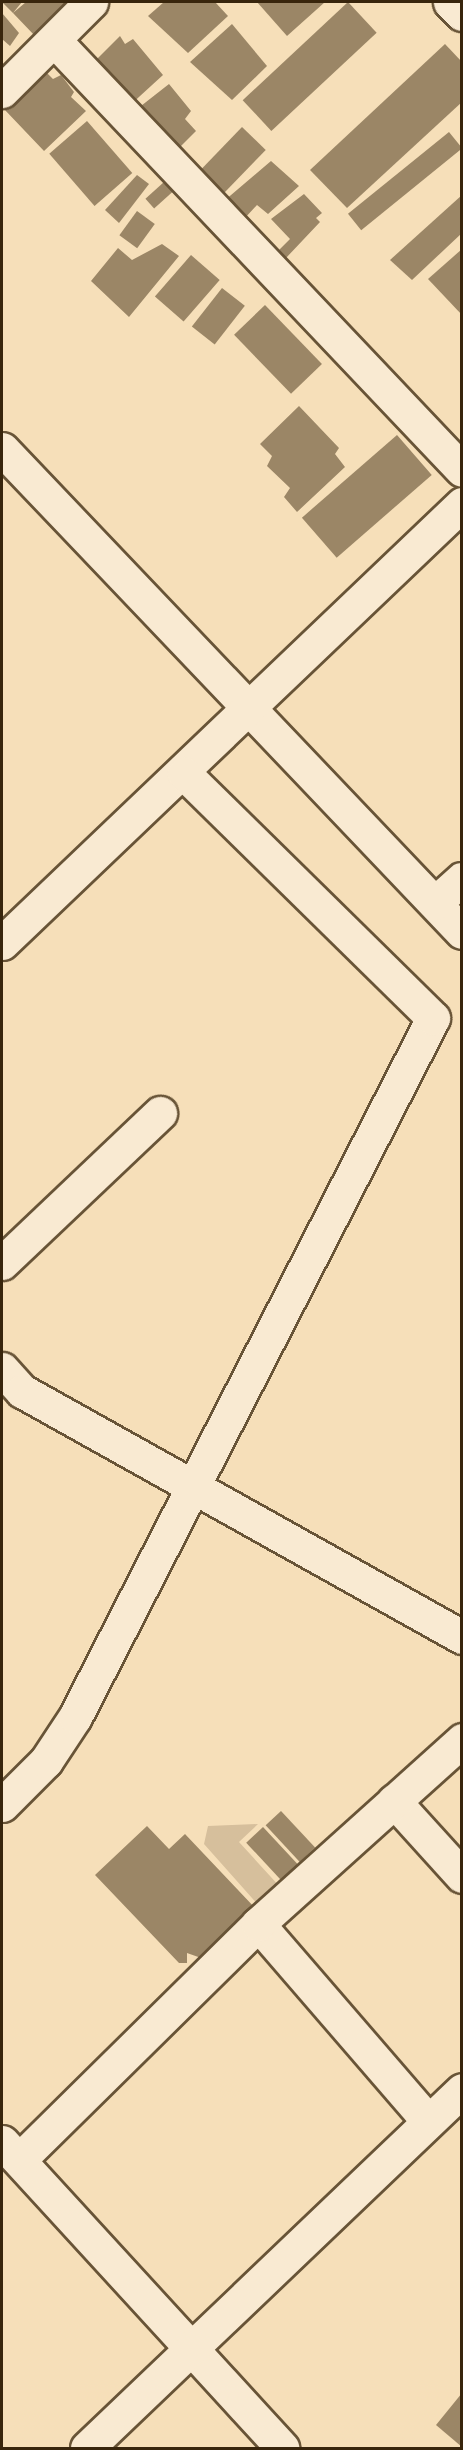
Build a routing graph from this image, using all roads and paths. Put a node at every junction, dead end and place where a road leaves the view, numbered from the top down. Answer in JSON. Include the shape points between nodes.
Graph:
{"nodes":[{"id":1,"x":91,"y":2,"type":"edge"},
{"id":2,"x":450,"y":2,"type":"edge"},
{"id":3,"x":462,"y":14,"type":"edge"},
{"id":4,"x":55,"y":41,"type":"junction"},
{"id":5,"x":9,"y":72,"type":"edge"},
{"id":6,"x":2,"y":449,"type":"edge"},
{"id":7,"x":462,"y":470,"type":"edge"},
{"id":8,"x":462,"y":504,"type":"edge"},
{"id":9,"x":248,"y":708,"type":"junction"},
{"id":10,"x":184,"y":773,"type":"junction"},
{"id":11,"x":462,"y":879,"type":"edge"},
{"id":12,"x":435,"y":903,"type":"junction"},
{"id":13,"x":7,"y":926,"type":"edge"},
{"id":14,"x":462,"y":932,"type":"edge"},
{"id":15,"x":160,"y":1113,"type":"dead end"},
{"id":16,"x":2,"y":1263,"type":"edge"},
{"id":17,"x":2,"y":1369,"type":"edge"},
{"id":18,"x":190,"y":1488,"type":"junction"},
{"id":19,"x":462,"y":1637,"type":"edge"},
{"id":20,"x":462,"y":1740,"type":"edge"},
{"id":21,"x":394,"y":1801,"type":"junction"},
{"id":22,"x":2,"y":1805,"type":"edge"},
{"id":23,"x":462,"y":1876,"type":"edge"},
{"id":24,"x":258,"y":1924,"type":"junction"},
{"id":25,"x":462,"y":2090,"type":"edge"},
{"id":26,"x":428,"y":2121,"type":"junction"},
{"id":27,"x":10,"y":2151,"type":"edge"},
{"id":28,"x":192,"y":2347,"type":"junction"},
{"id":29,"x":87,"y":2448,"type":"edge"},
{"id":30,"x":282,"y":2448,"type":"edge"}],
"edges":[{"from":1,"to":4,"type":"street"},
{"from":2,"to":3,"type":"street"},
{"from":4,"to":5,"type":"street"},
{"from":4,"to":7,"type":"street"},
{"from":6,"to":9,"type":"street"},
{"from":8,"to":9,"type":"street"},
{"from":9,"to":10,"type":"street"},
{"from":9,"to":12,"type":"street"},
{"from":10,"to":13,"type":"street"},
{"from":10,"to":18,"type":"street","via":[[433,1018]]},
{"from":11,"to":12,"type":"street"},
{"from":12,"to":14,"type":"street"},
{"from":15,"to":16,"type":"street"},
{"from":17,"to":18,"type":"street","via":[[22,1391]]},
{"from":18,"to":19,"type":"street"},
{"from":18,"to":22,"type":"street","via":[[75,1717],[46,1761]]},
{"from":20,"to":21,"type":"street"},
{"from":21,"to":23,"type":"street"},
{"from":21,"to":24,"type":"street"},
{"from":24,"to":26,"type":"street"},
{"from":24,"to":27,"type":"street"},
{"from":25,"to":26,"type":"street"},
{"from":26,"to":28,"type":"street"},
{"from":27,"to":28,"type":"street"},
{"from":28,"to":29,"type":"street"},
{"from":28,"to":30,"type":"street"}]}
